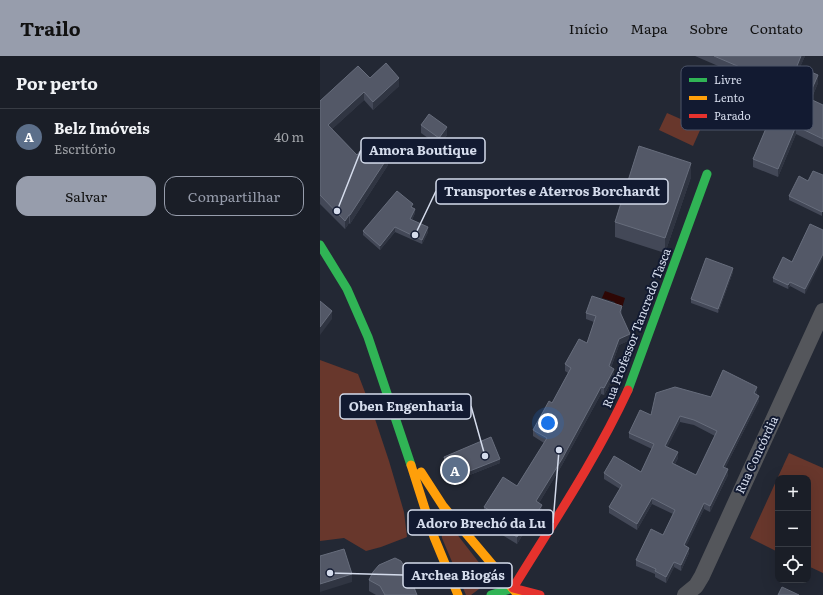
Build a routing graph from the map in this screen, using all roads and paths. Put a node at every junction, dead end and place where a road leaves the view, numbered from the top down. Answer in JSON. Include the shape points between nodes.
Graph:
{"nodes":[{"id":1,"x":707,"y":174,"type":"dead end"},
{"id":2,"x":320,"y":245,"type":"edge"},
{"id":3,"x":823,"y":311,"type":"edge"},
{"id":4,"x":406,"y":449,"type":"junction"},
{"id":5,"x":516,"y":592,"type":"edge"},
{"id":6,"x":458,"y":595,"type":"edge"},
{"id":7,"x":491,"y":595,"type":"edge"},
{"id":8,"x":540,"y":595,"type":"edge"},
{"id":9,"x":685,"y":595,"type":"edge"}],
"edges":[{"from":1,"to":5,"type":"main road","name":"Rua Professor Tancredo Tasca","via":[[631,383],[615,418]]},
{"from":2,"to":4,"type":"main road","via":[[347,290],[368,337]]},
{"from":3,"to":9,"type":"street","name":"Rua Concórdia","via":[[702,576],[696,586]]},
{"from":4,"to":5,"type":"main road","via":[[443,506]]},
{"from":4,"to":6,"type":"main road","via":[[434,537]]},
{"from":5,"to":7,"type":"main road"},
{"from":5,"to":8,"type":"main road"}]}
